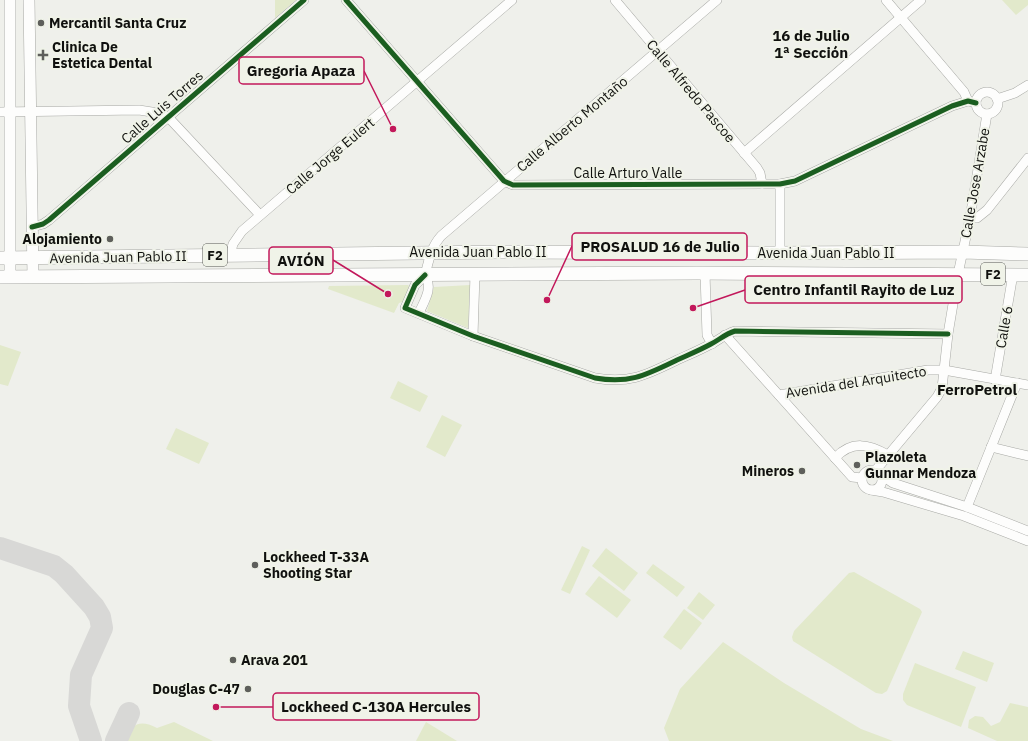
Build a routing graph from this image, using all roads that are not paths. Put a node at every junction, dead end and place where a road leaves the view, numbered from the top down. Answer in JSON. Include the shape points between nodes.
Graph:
{"nodes":[{"id":1,"x":10,"y":0,"type":"edge"},
{"id":2,"x":29,"y":0,"type":"edge"},
{"id":3,"x":304,"y":0,"type":"edge"},
{"id":4,"x":346,"y":0,"type":"edge"},
{"id":5,"x":512,"y":0,"type":"edge"},
{"id":6,"x":615,"y":0,"type":"edge"},
{"id":7,"x":717,"y":0,"type":"edge"},
{"id":8,"x":886,"y":0,"type":"edge"},
{"id":9,"x":921,"y":0,"type":"edge"},
{"id":10,"x":901,"y":18,"type":"junction"},
{"id":11,"x":657,"y":52,"type":"junction"},
{"id":12,"x":417,"y":81,"type":"junction"},
{"id":13,"x":1028,"y":86,"type":"edge"},
{"id":14,"x":997,"y":99,"type":"junction"},
{"id":15,"x":972,"y":102,"type":"junction"},
{"id":16,"x":5,"y":112,"type":"edge"},
{"id":17,"x":31,"y":112,"type":"junction"},
{"id":18,"x":987,"y":114,"type":"junction"},
{"id":19,"x":169,"y":118,"type":"junction"},
{"id":20,"x":744,"y":153,"type":"junction"},
{"id":21,"x":1028,"y":158,"type":"edge"},
{"id":22,"x":504,"y":182,"type":"junction"},
{"id":23,"x":762,"y":184,"type":"junction"},
{"id":24,"x":780,"y":184,"type":"junction"},
{"id":25,"x":260,"y":214,"type":"junction"},
{"id":26,"x":970,"y":218,"type":"junction"},
{"id":27,"x":32,"y":227,"type":"junction"},
{"id":28,"x":963,"y":252,"type":"junction"},
{"id":29,"x":430,"y":253,"type":"junction"},
{"id":30,"x":780,"y":253,"type":"junction"},
{"id":31,"x":1028,"y":254,"type":"edge"},
{"id":32,"x":230,"y":255,"type":"junction"},
{"id":33,"x":5,"y":258,"type":"edge"},
{"id":34,"x":33,"y":258,"type":"junction"},
{"id":35,"x":705,"y":273,"type":"junction"},
{"id":36,"x":475,"y":274,"type":"junction"},
{"id":37,"x":958,"y":274,"type":"junction"},
{"id":38,"x":1013,"y":274,"type":"junction"},
{"id":39,"x":425,"y":275,"type":"junction"},
{"id":40,"x":1028,"y":275,"type":"edge"},
{"id":41,"x":5,"y":277,"type":"edge"},
{"id":42,"x":33,"y":277,"type":"junction"},
{"id":43,"x":419,"y":313,"type":"junction"},
{"id":44,"x":724,"y":334,"type":"junction"},
{"id":45,"x":948,"y":334,"type":"junction"},
{"id":46,"x":473,"y":336,"type":"junction"},
{"id":47,"x":712,"y":344,"type":"junction"},
{"id":48,"x":944,"y":370,"type":"junction"},
{"id":49,"x":995,"y":380,"type":"junction"},
{"id":50,"x":1017,"y":383,"type":"junction"},
{"id":51,"x":1028,"y":385,"type":"edge"},
{"id":52,"x":779,"y":395,"type":"junction"},
{"id":53,"x":991,"y":446,"type":"junction"},
{"id":54,"x":888,"y":455,"type":"junction"},
{"id":55,"x":1028,"y":456,"type":"edge"},
{"id":56,"x":835,"y":458,"type":"junction"},
{"id":57,"x":878,"y":473,"type":"junction"},
{"id":58,"x":862,"y":478,"type":"junction"},
{"id":59,"x":871,"y":490,"type":"junction"},
{"id":60,"x":967,"y":507,"type":"junction"},
{"id":61,"x":1028,"y":531,"type":"edge"},
{"id":62,"x":1028,"y":541,"type":"edge"}],
"edges":[{"from":1,"to":16,"type":"main road"},
{"from":2,"to":17,"type":"main road"},
{"from":3,"to":19,"type":"street","name":"Calle Luis Torres"},
{"from":4,"to":12,"type":"street"},
{"from":5,"to":12,"type":"street","name":"Calle Jorge Eulert"},
{"from":6,"to":11,"type":"street","name":"Calle Alfredo Pascoe"},
{"from":7,"to":11,"type":"street","name":"Calle Alberto Montaño"},
{"from":8,"to":10,"type":"street"},
{"from":9,"to":10,"type":"street"},
{"from":10,"to":15,"type":"street"},
{"from":10,"to":20,"type":"street"},
{"from":11,"to":20,"type":"street","name":"Calle Alfredo Pascoe"},
{"from":11,"to":22,"type":"street","name":"Calle Alberto Montaño"},
{"from":12,"to":22,"type":"street"},
{"from":12,"to":25,"type":"street","name":"Calle Jorge Eulert"},
{"from":13,"to":14,"type":"street"},
{"from":14,"to":15,"type":"street","via":[[992,94],[985,93]]},
{"from":14,"to":18,"type":"street","via":[[998,106],[994,112]]},
{"from":15,"to":18,"type":"street","via":[[980,112]]},
{"from":15,"to":24,"type":"street","name":"Calle Arturo Valle","via":[[952,106],[795,181]]},
{"from":16,"to":17,"type":"street"},
{"from":16,"to":33,"type":"main road"},
{"from":17,"to":19,"type":"street","via":[[140,110]]},
{"from":17,"to":27,"type":"main road"},
{"from":18,"to":26,"type":"street","name":"Calle Jose Arzabe"},
{"from":19,"to":25,"type":"street"},
{"from":19,"to":27,"type":"street","name":"Calle Luis Torres","via":[[49,220]]},
{"from":20,"to":23,"type":"street","name":"Calle Alfredo Pascoe","via":[[760,173]]},
{"from":21,"to":26,"type":"street","via":[[987,210],[977,218]]},
{"from":22,"to":23,"type":"street","name":"Calle Arturo Valle","via":[[520,186]]},
{"from":22,"to":29,"type":"street","name":"Calle Alberto Montaño","via":[[441,236]]},
{"from":23,"to":24,"type":"street","name":"Calle Arturo Valle"},
{"from":24,"to":30,"type":"street"},
{"from":25,"to":32,"type":"street","name":"Calle Jorge Eulert","via":[[236,237]]},
{"from":26,"to":28,"type":"street","name":"Calle Jose Arzabe"},
{"from":27,"to":34,"type":"main road"},
{"from":28,"to":30,"type":"highway","name":"Avenida Juan Pablo II","number":"F2"},
{"from":28,"to":31,"type":"highway","name":"Avenida Juan Pablo II","number":"F2"},
{"from":28,"to":37,"type":"street","name":"Calle Jose Arzabe"},
{"from":29,"to":30,"type":"highway","name":"Avenida Juan Pablo II","number":"F2"},
{"from":29,"to":32,"type":"highway","name":"Avenida Juan Pablo II","number":"F2"},
{"from":29,"to":39,"type":"street","name":"Calle Alberto Montaño"},
{"from":32,"to":34,"type":"highway","name":"Avenida Juan Pablo II","number":"F2"},
{"from":33,"to":34,"type":"highway","name":"Avenida Juan Pablo II","number":"F2"},
{"from":33,"to":41,"type":"main road"},
{"from":34,"to":42,"type":"main road"},
{"from":35,"to":36,"type":"highway","name":"Avenida Juan Pablo II","number":"F2"},
{"from":35,"to":37,"type":"highway","name":"Avenida Juan Pablo II","number":"F2"},
{"from":35,"to":47,"type":"street","via":[[707,335]]},
{"from":36,"to":39,"type":"highway","name":"Avenida Juan Pablo II","number":"F2"},
{"from":36,"to":46,"type":"street"},
{"from":37,"to":38,"type":"highway","name":"Avenida Juan Pablo II","number":"F2"},
{"from":37,"to":45,"type":"street","name":"Calle Jose Arzabe"},
{"from":38,"to":40,"type":"highway","name":"Avenida Juan Pablo II","number":"F2"},
{"from":38,"to":49,"type":"street","name":"Calle 6"},
{"from":39,"to":42,"type":"highway","name":"Avenida Juan Pablo II","number":"F2"},
{"from":39,"to":43,"type":"street","via":[[429,284],[428,291]]},
{"from":39,"to":43,"type":"street","via":[[415,285],[405,308]]},
{"from":41,"to":42,"type":"highway","name":"Avenida Juan Pablo II","number":"F2"},
{"from":43,"to":46,"type":"street"},
{"from":44,"to":45,"type":"street","via":[[735,331]]},
{"from":44,"to":47,"type":"street"},
{"from":44,"to":52,"type":"street"},
{"from":45,"to":48,"type":"street","name":"Calle Jose Arzabe"},
{"from":46,"to":47,"type":"street","via":[[595,378],[612,380],[647,374]]},
{"from":48,"to":49,"type":"street","name":"Avenida del Arquitecto"},
{"from":48,"to":52,"type":"street","name":"Avenida del Arquitecto","via":[[928,370]]},
{"from":48,"to":54,"type":"street","name":"Calle Jose Arzabe","via":[[942,388],[937,397]]},
{"from":49,"to":50,"type":"street","name":"Avenida del Arquitecto"},
{"from":50,"to":51,"type":"street","name":"Avenida del Arquitecto"},
{"from":50,"to":53,"type":"street"},
{"from":52,"to":56,"type":"street"},
{"from":53,"to":55,"type":"street"},
{"from":53,"to":60,"type":"street"},
{"from":54,"to":56,"type":"street","via":[[876,448],[858,446],[841,452]]},
{"from":54,"to":57,"type":"street","name":"Calle Jose Arzabe"},
{"from":56,"to":58,"type":"street","via":[[852,477]]},
{"from":57,"to":58,"type":"street","via":[[872,470],[866,472]]},
{"from":57,"to":59,"type":"street","via":[[882,481],[880,487]]},
{"from":57,"to":60,"type":"street","via":[[893,483]]},
{"from":58,"to":59,"type":"street","via":[[865,487]]},
{"from":59,"to":62,"type":"street","via":[[964,516]]},
{"from":60,"to":61,"type":"street"}]}
